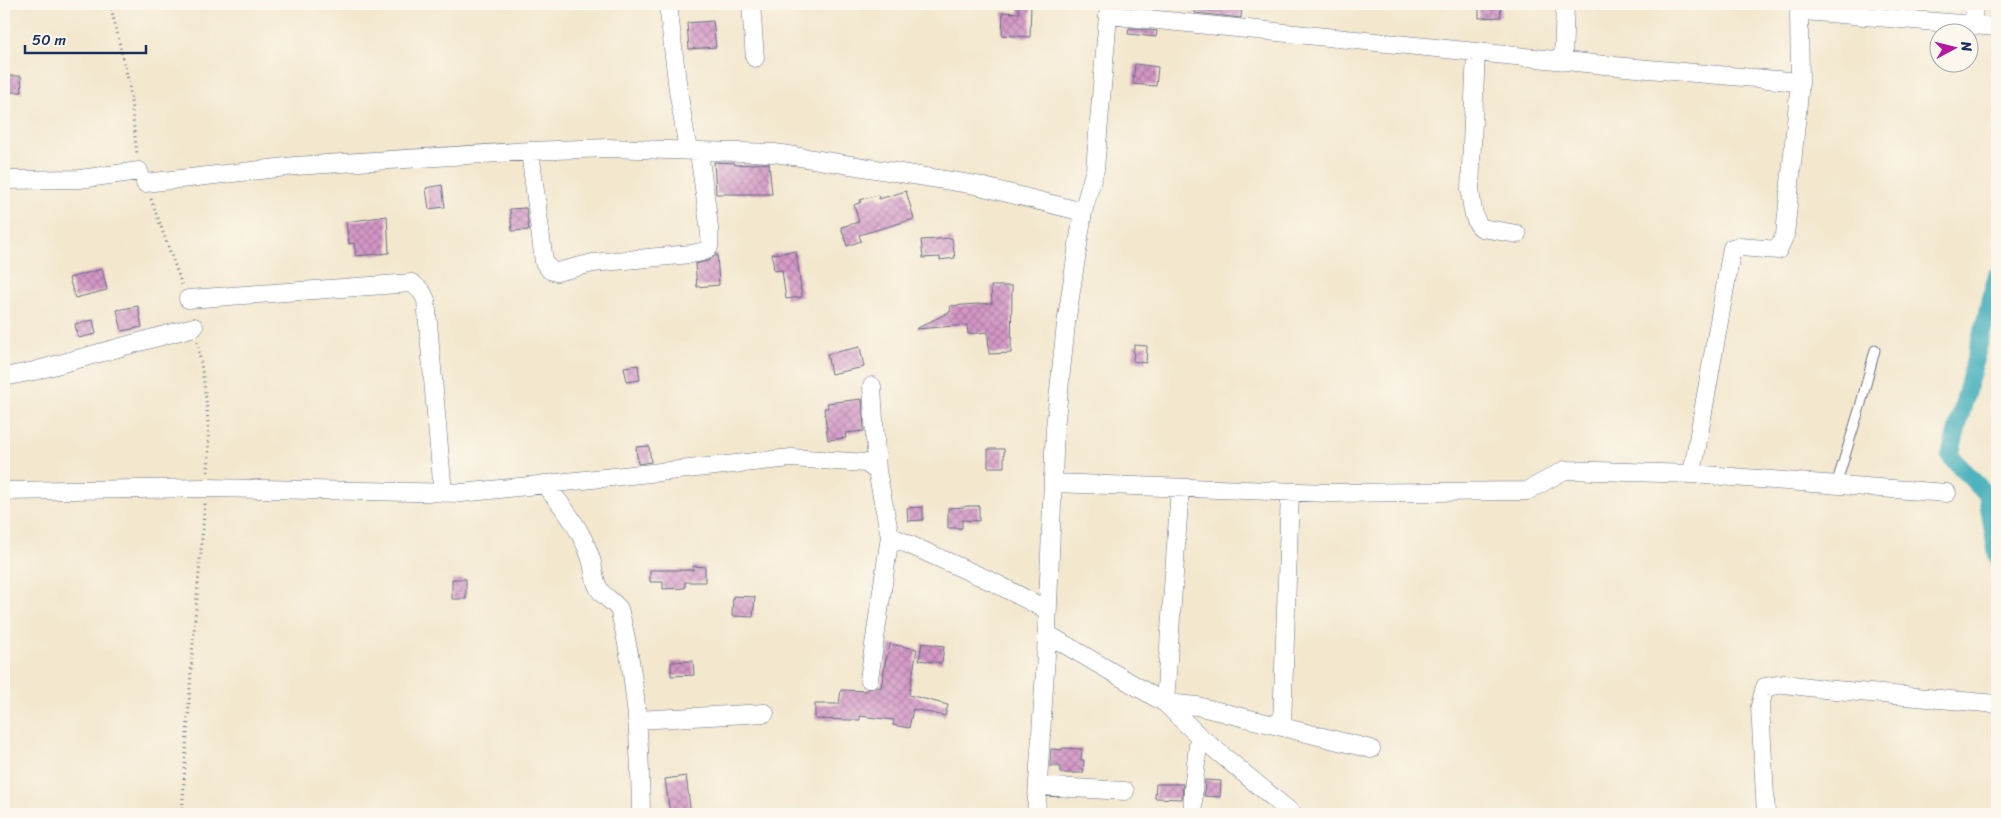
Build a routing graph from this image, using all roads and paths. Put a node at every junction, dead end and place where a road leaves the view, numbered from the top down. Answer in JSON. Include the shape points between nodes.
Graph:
{"nodes":[{"id":1,"x":110,"y":4,"type":"edge"},
{"id":2,"x":668,"y":4,"type":"edge"},
{"id":3,"x":750,"y":4,"type":"edge"},
{"id":4,"x":1565,"y":4,"type":"edge"},
{"id":5,"x":1974,"y":4,"type":"edge"},
{"id":6,"x":1109,"y":9,"type":"edge"},
{"id":7,"x":1847,"y":9,"type":"edge"},
{"id":8,"x":1956,"y":22,"type":"edge"},
{"id":9,"x":1973,"y":22,"type":"edge"},
{"id":10,"x":1978,"y":25,"type":"edge"},
{"id":11,"x":1997,"y":27,"type":"edge"},
{"id":12,"x":1476,"y":52,"type":"junction"},
{"id":13,"x":755,"y":58,"type":"dead end"},
{"id":14,"x":1564,"y":60,"type":"junction"},
{"id":15,"x":1800,"y":82,"type":"junction"},
{"id":16,"x":530,"y":151,"type":"junction"},
{"id":17,"x":693,"y":151,"type":"junction"},
{"id":18,"x":142,"y":177,"type":"junction"},
{"id":19,"x":4,"y":180,"type":"edge"},
{"id":20,"x":1083,"y":212,"type":"junction"},
{"id":21,"x":1517,"y":234,"type":"dead end"},
{"id":22,"x":188,"y":299,"type":"joint"},
{"id":23,"x":194,"y":327,"type":"joint"},
{"id":24,"x":1875,"y":350,"type":"dead end"},
{"id":25,"x":4,"y":377,"type":"edge"},
{"id":26,"x":872,"y":386,"type":"dead end"},
{"id":27,"x":877,"y":472,"type":"junction"},
{"id":28,"x":1692,"y":474,"type":"junction"},
{"id":29,"x":1053,"y":483,"type":"junction"},
{"id":30,"x":544,"y":484,"type":"junction"},
{"id":31,"x":1836,"y":485,"type":"junction"},
{"id":32,"x":206,"y":488,"type":"junction"},
{"id":33,"x":1180,"y":488,"type":"junction"},
{"id":34,"x":4,"y":491,"type":"edge"},
{"id":35,"x":1290,"y":492,"type":"junction"},
{"id":36,"x":443,"y":493,"type":"junction"},
{"id":37,"x":1947,"y":493,"type":"dead end"},
{"id":38,"x":890,"y":536,"type":"junction"},
{"id":39,"x":1048,"y":610,"type":"junction"},
{"id":40,"x":1047,"y":634,"type":"junction"},
{"id":41,"x":869,"y":679,"type":"dead end"},
{"id":42,"x":1165,"y":703,"type":"junction"},
{"id":43,"x":1997,"y":704,"type":"edge"},
{"id":44,"x":765,"y":713,"type":"dead end"},
{"id":45,"x":637,"y":720,"type":"junction"},
{"id":46,"x":1282,"y":726,"type":"junction"},
{"id":47,"x":1200,"y":736,"type":"junction"},
{"id":48,"x":1371,"y":749,"type":"dead end"},
{"id":49,"x":1038,"y":786,"type":"junction"},
{"id":50,"x":1126,"y":792,"type":"dead end"},
{"id":51,"x":182,"y":814,"type":"edge"},
{"id":52,"x":641,"y":814,"type":"edge"},
{"id":53,"x":1036,"y":814,"type":"edge"},
{"id":54,"x":1193,"y":814,"type":"edge"},
{"id":55,"x":1293,"y":814,"type":"edge"},
{"id":56,"x":1766,"y":814,"type":"edge"}],
"edges":[{"from":1,"to":18,"type":"path","via":[[129,83]]},
{"from":2,"to":17,"type":"street","via":[[678,90]]},
{"from":3,"to":13,"type":"street"},
{"from":4,"to":14,"type":"street"},
{"from":5,"to":9,"type":"street"},
{"from":6,"to":12,"type":"street"},
{"from":6,"to":20,"type":"street","via":[[1095,169]]},
{"from":7,"to":8,"type":"street"},
{"from":7,"to":15,"type":"street","via":[[1799,14]]},
{"from":10,"to":11,"type":"street"},
{"from":12,"to":14,"type":"street"},
{"from":12,"to":21,"type":"street","via":[[1472,206],[1482,228]]},
{"from":14,"to":15,"type":"street"},
{"from":15,"to":28,"type":"street","via":[[1785,235],[1778,250],[1732,248]]},
{"from":16,"to":17,"type":"street","via":[[607,148]]},
{"from":16,"to":17,"type":"street","via":[[544,262],[556,272],[593,263],[691,254],[707,249],[710,232]]},
{"from":16,"to":18,"type":"street"},
{"from":17,"to":20,"type":"street","via":[[775,153],[967,184]]},
{"from":18,"to":19,"type":"street"},
{"from":18,"to":22,"type":"path"},
{"from":20,"to":29,"type":"street","via":[[1066,324]]},
{"from":22,"to":36,"type":"street","via":[[412,283],[418,287],[426,300]]},
{"from":23,"to":25,"type":"street"},
{"from":23,"to":32,"type":"path","via":[[205,380],[209,454]]},
{"from":24,"to":31,"type":"lane"},
{"from":26,"to":27,"type":"street"},
{"from":27,"to":30,"type":"street","via":[[866,462],[791,458]]},
{"from":27,"to":38,"type":"street"},
{"from":28,"to":31,"type":"street"},
{"from":28,"to":35,"type":"street","via":[[1565,470],[1527,491]]},
{"from":29,"to":33,"type":"street"},
{"from":29,"to":39,"type":"street"},
{"from":30,"to":36,"type":"street"},
{"from":30,"to":45,"type":"street","via":[[564,507],[585,544],[598,588],[618,609]]},
{"from":31,"to":37,"type":"street"},
{"from":32,"to":34,"type":"street"},
{"from":32,"to":36,"type":"street"},
{"from":32,"to":51,"type":"path"},
{"from":33,"to":35,"type":"street"},
{"from":33,"to":42,"type":"street"},
{"from":35,"to":46,"type":"street"},
{"from":38,"to":39,"type":"street"},
{"from":38,"to":41,"type":"street"},
{"from":39,"to":40,"type":"street"},
{"from":40,"to":42,"type":"street"},
{"from":40,"to":49,"type":"street"},
{"from":42,"to":46,"type":"street","via":[[1196,706]]},
{"from":42,"to":47,"type":"street"},
{"from":43,"to":56,"type":"street","via":[[1785,684],[1765,687],[1760,706]]},
{"from":44,"to":45,"type":"street"},
{"from":45,"to":52,"type":"street"},
{"from":46,"to":48,"type":"street"},
{"from":47,"to":54,"type":"street","via":[[1192,790]]},
{"from":47,"to":55,"type":"street"},
{"from":49,"to":50,"type":"street"},
{"from":49,"to":53,"type":"street"}]}
